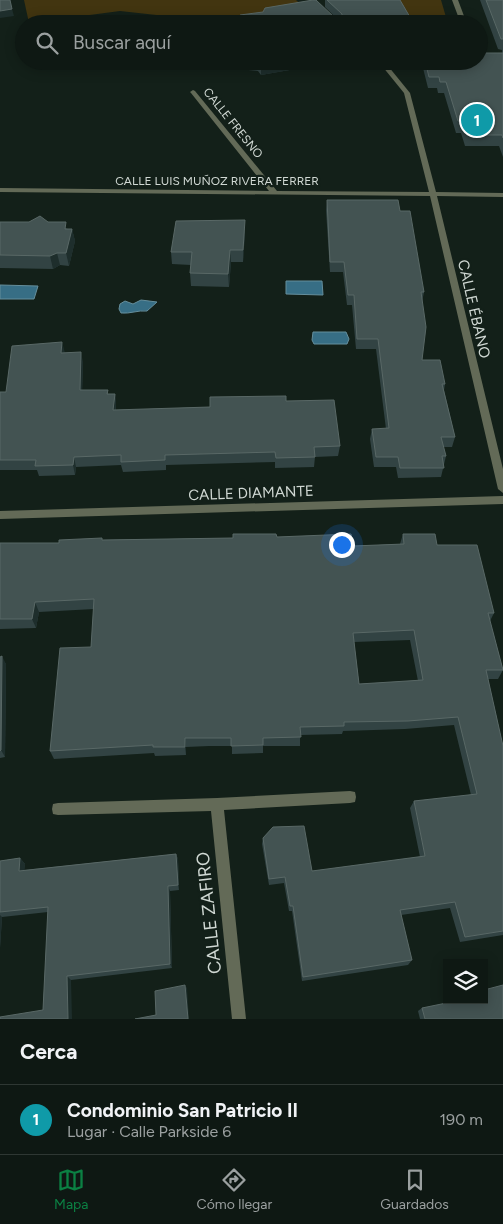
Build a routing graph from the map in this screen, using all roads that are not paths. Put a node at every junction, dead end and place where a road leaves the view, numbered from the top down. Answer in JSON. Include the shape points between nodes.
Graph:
{"nodes":[{"id":1,"x":455,"y":0,"type":"edge"},
{"id":2,"x":461,"y":15,"type":"edge"},
{"id":3,"x":390,"y":70,"type":"edge"},
{"id":4,"x":193,"y":92,"type":"dead end"},
{"id":5,"x":0,"y":190,"type":"edge"},
{"id":6,"x":275,"y":193,"type":"junction"},
{"id":7,"x":433,"y":194,"type":"junction"},
{"id":8,"x":503,"y":195,"type":"edge"},
{"id":9,"x":503,"y":489,"type":"edge"},
{"id":10,"x":503,"y":500,"type":"edge"},
{"id":11,"x":0,"y":515,"type":"edge"},
{"id":12,"x":350,"y":797,"type":"dead end"},
{"id":13,"x":217,"y":804,"type":"junction"},
{"id":14,"x":58,"y":809,"type":"dead end"},
{"id":15,"x":239,"y":1019,"type":"edge"}],
"edges":[{"from":1,"to":2,"type":"street"},
{"from":3,"to":7,"type":"street","name":"CALLE ÉBANO","via":[[407,93]]},
{"from":4,"to":6,"type":"street","name":"CALLE FRESNO"},
{"from":5,"to":6,"type":"street","name":"CALLE LUIS MUÑOZ RIVERA FERRER"},
{"from":6,"to":7,"type":"street","name":"CALLE LUIS MUÑOZ RIVERA FERRER"},
{"from":7,"to":8,"type":"street","name":"CALLE LUIS MUÑOZ RIVERA FERRER"},
{"from":7,"to":9,"type":"street","name":"CALLE ÉBANO"},
{"from":10,"to":11,"type":"street","name":"CALLE DIAMANTE"},
{"from":12,"to":13,"type":"street"},
{"from":13,"to":14,"type":"street"},
{"from":13,"to":15,"type":"street","name":"CALLE ZAFIRO"}]}
